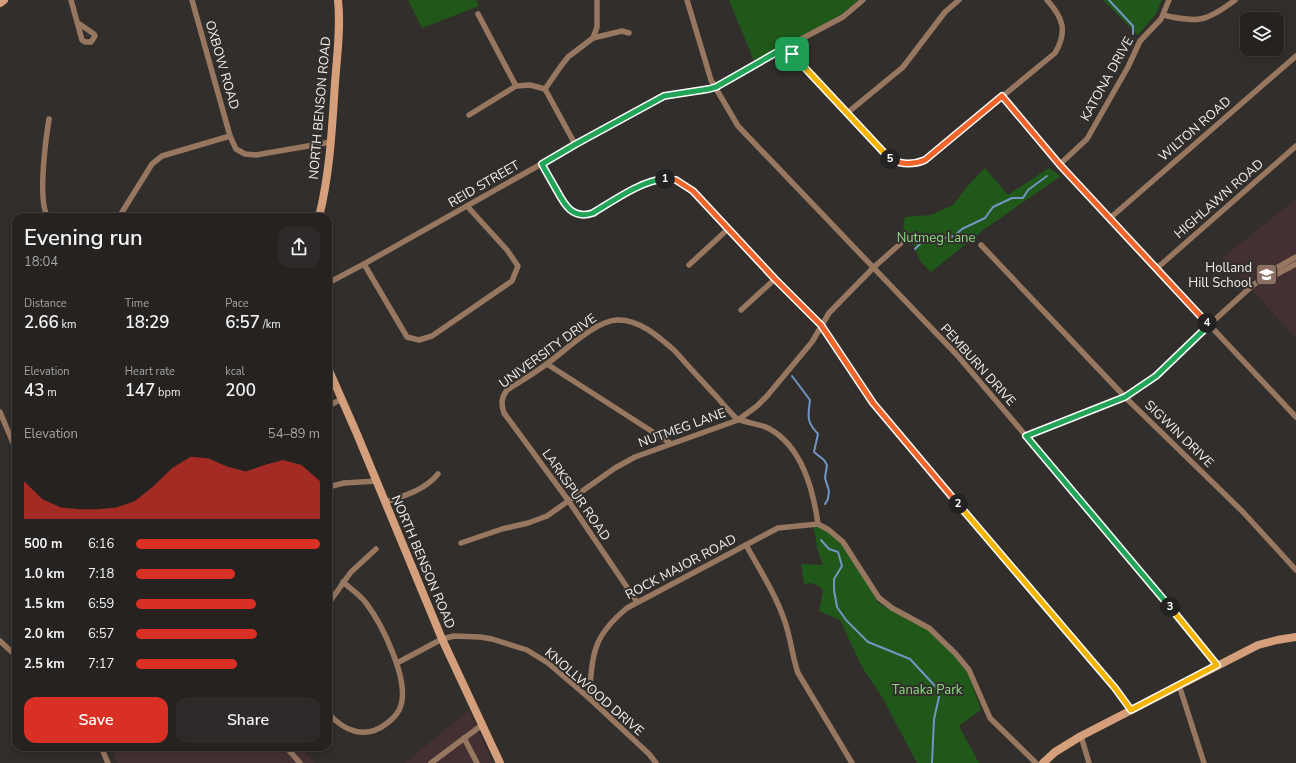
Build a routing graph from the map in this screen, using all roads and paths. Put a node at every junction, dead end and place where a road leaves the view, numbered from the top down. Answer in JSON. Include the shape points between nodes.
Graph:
{"nodes":[{"id":1,"x":4,"y":0,"type":"edge"},
{"id":2,"x":71,"y":0,"type":"edge"},
{"id":3,"x":192,"y":0,"type":"edge"},
{"id":4,"x":338,"y":0,"type":"edge"},
{"id":5,"x":598,"y":0,"type":"edge"},
{"id":6,"x":687,"y":0,"type":"edge"},
{"id":7,"x":863,"y":0,"type":"edge"},
{"id":8,"x":959,"y":0,"type":"edge"},
{"id":9,"x":1047,"y":0,"type":"edge"},
{"id":10,"x":1169,"y":0,"type":"edge"},
{"id":11,"x":1235,"y":0,"type":"edge"},
{"id":12,"x":0,"y":3,"type":"edge"},
{"id":13,"x":478,"y":14,"type":"dead end"},
{"id":14,"x":1163,"y":14,"type":"junction"},
{"id":15,"x":78,"y":23,"type":"dead end"},
{"id":16,"x":630,"y":33,"type":"dead end"},
{"id":17,"x":593,"y":38,"type":"junction"},
{"id":18,"x":786,"y":47,"type":"junction"},
{"id":19,"x":1296,"y":56,"type":"edge"},
{"id":20,"x":516,"y":86,"type":"junction"},
{"id":21,"x":716,"y":87,"type":"junction"},
{"id":22,"x":545,"y":89,"type":"junction"},
{"id":23,"x":1002,"y":96,"type":"junction"},
{"id":24,"x":847,"y":113,"type":"junction"},
{"id":25,"x":469,"y":115,"type":"dead end"},
{"id":26,"x":50,"y":119,"type":"dead end"},
{"id":27,"x":230,"y":136,"type":"junction"},
{"id":28,"x":331,"y":142,"type":"junction"},
{"id":29,"x":576,"y":144,"type":"junction"},
{"id":30,"x":1296,"y":146,"type":"edge"},
{"id":31,"x":542,"y":164,"type":"junction"},
{"id":32,"x":1060,"y":165,"type":"junction"},
{"id":33,"x":467,"y":206,"type":"junction"},
{"id":34,"x":46,"y":213,"type":"edge"},
{"id":35,"x":122,"y":213,"type":"edge"},
{"id":36,"x":320,"y":213,"type":"edge"},
{"id":37,"x":1109,"y":219,"type":"junction"},
{"id":38,"x":728,"y":229,"type":"junction"},
{"id":39,"x":901,"y":243,"type":"dead end"},
{"id":40,"x":982,"y":245,"type":"dead end"},
{"id":41,"x":1296,"y":257,"type":"edge"},
{"id":42,"x":364,"y":264,"type":"junction"},
{"id":43,"x":1296,"y":264,"type":"edge"},
{"id":44,"x":689,"y":265,"type":"dead end"},
{"id":45,"x":873,"y":268,"type":"junction"},
{"id":46,"x":1156,"y":269,"type":"junction"},
{"id":47,"x":1269,"y":275,"type":"junction"},
{"id":48,"x":775,"y":279,"type":"junction"},
{"id":49,"x":332,"y":281,"type":"edge"},
{"id":50,"x":741,"y":310,"type":"dead end"},
{"id":51,"x":821,"y":325,"type":"junction"},
{"id":52,"x":1209,"y":325,"type":"junction"},
{"id":53,"x":547,"y":364,"type":"junction"},
{"id":54,"x":332,"y":377,"type":"edge"},
{"id":55,"x":1125,"y":397,"type":"junction"},
{"id":56,"x":342,"y":399,"type":"junction"},
{"id":57,"x":502,"y":400,"type":"joint"},
{"id":58,"x":332,"y":404,"type":"edge"},
{"id":59,"x":0,"y":412,"type":"edge"},
{"id":60,"x":1296,"y":418,"type":"edge"},
{"id":61,"x":738,"y":420,"type":"junction"},
{"id":62,"x":1026,"y":436,"type":"junction"},
{"id":63,"x":12,"y":440,"type":"edge"},
{"id":64,"x":670,"y":443,"type":"junction"},
{"id":65,"x":438,"y":474,"type":"dead end"},
{"id":66,"x":377,"y":481,"type":"junction"},
{"id":67,"x":332,"y":486,"type":"edge"},
{"id":68,"x":568,"y":500,"type":"junction"},
{"id":69,"x":386,"y":502,"type":"junction"},
{"id":70,"x":818,"y":524,"type":"junction"},
{"id":71,"x":461,"y":543,"type":"dead end"},
{"id":72,"x":746,"y":545,"type":"junction"},
{"id":73,"x":376,"y":549,"type":"dead end"},
{"id":74,"x":1296,"y":570,"type":"edge"},
{"id":75,"x":343,"y":582,"type":"junction"},
{"id":76,"x":332,"y":598,"type":"edge"},
{"id":77,"x":637,"y":602,"type":"junction"},
{"id":78,"x":1296,"y":637,"type":"edge"},
{"id":79,"x":442,"y":639,"type":"junction"},
{"id":80,"x":0,"y":641,"type":"edge"},
{"id":81,"x":12,"y":652,"type":"edge"},
{"id":82,"x":397,"y":663,"type":"junction"},
{"id":83,"x":1217,"y":665,"type":"junction"},
{"id":84,"x":1179,"y":685,"type":"junction"},
{"id":85,"x":589,"y":698,"type":"junction"},
{"id":86,"x":1131,"y":710,"type":"junction"},
{"id":87,"x":332,"y":718,"type":"edge"},
{"id":88,"x":482,"y":725,"type":"junction"},
{"id":89,"x":1080,"y":736,"type":"junction"},
{"id":90,"x":464,"y":738,"type":"junction"},
{"id":91,"x":103,"y":751,"type":"edge"},
{"id":92,"x":290,"y":751,"type":"edge"},
{"id":93,"x":108,"y":763,"type":"edge"},
{"id":94,"x":300,"y":763,"type":"edge"},
{"id":95,"x":431,"y":763,"type":"edge"},
{"id":96,"x":477,"y":763,"type":"edge"},
{"id":97,"x":500,"y":763,"type":"edge"},
{"id":98,"x":656,"y":763,"type":"edge"},
{"id":99,"x":852,"y":763,"type":"edge"},
{"id":100,"x":1036,"y":763,"type":"edge"},
{"id":101,"x":1043,"y":763,"type":"edge"},
{"id":102,"x":1089,"y":763,"type":"edge"},
{"id":103,"x":1204,"y":763,"type":"edge"}],
"edges":[{"from":1,"to":12,"type":"main road"},
{"from":2,"to":15,"type":"street"},
{"from":3,"to":27,"type":"street","name":"OXBOW ROAD"},
{"from":4,"to":28,"type":"main road","name":"NORTH BENSON ROAD","via":[[339,30]]},
{"from":5,"to":17,"type":"street","via":[[597,27]]},
{"from":6,"to":21,"type":"street","name":"PEMBURN DRIVE"},
{"from":7,"to":18,"type":"street","name":"REID STREET","via":[[843,17]]},
{"from":8,"to":24,"type":"street","via":[[945,12],[903,67]]},
{"from":9,"to":23,"type":"street","via":[[1061,19],[1061,43],[1054,53]]},
{"from":10,"to":14,"type":"street","name":"KATONA DRIVE"},
{"from":11,"to":14,"type":"street","via":[[1212,16],[1200,20]]},
{"from":13,"to":20,"type":"street"},
{"from":14,"to":32,"type":"street","name":"KATONA DRIVE","via":[[1140,41],[1128,68],[1087,139]]},
{"from":16,"to":17,"type":"street","via":[[622,31]]},
{"from":17,"to":22,"type":"street","via":[[568,57]]},
{"from":18,"to":21,"type":"street","name":"REID STREET"},
{"from":18,"to":24,"type":"street"},
{"from":19,"to":37,"type":"street","name":"WILTON ROAD"},
{"from":20,"to":22,"type":"street","via":[[530,85]]},
{"from":20,"to":25,"type":"street"},
{"from":21,"to":29,"type":"street","name":"REID STREET","via":[[664,96]]},
{"from":21,"to":45,"type":"street","name":"PEMBURN DRIVE","via":[[738,126]]},
{"from":22,"to":29,"type":"street"},
{"from":23,"to":24,"type":"street","via":[[925,160],[918,163],[897,163],[889,159]]},
{"from":23,"to":32,"type":"street"},
{"from":26,"to":34,"type":"street","via":[[43,177]]},
{"from":27,"to":28,"type":"street","via":[[236,149],[250,155]]},
{"from":27,"to":35,"type":"street","via":[[162,156],[152,164]]},
{"from":28,"to":36,"type":"main road","name":"NORTH BENSON ROAD"},
{"from":29,"to":31,"type":"street","name":"REID STREET"},
{"from":30,"to":46,"type":"street","name":"HIGHLAWN ROAD"},
{"from":31,"to":33,"type":"street","name":"REID STREET"},
{"from":31,"to":38,"type":"street","via":[[565,206],[574,212],[589,214],[651,181],[672,179],[693,191]]},
{"from":32,"to":37,"type":"street"},
{"from":33,"to":42,"type":"street","name":"REID STREET"},
{"from":33,"to":42,"type":"street","via":[[518,266],[512,281],[432,336],[419,340],[407,337]]},
{"from":37,"to":46,"type":"street"},
{"from":38,"to":44,"type":"street"},
{"from":38,"to":48,"type":"street"},
{"from":39,"to":45,"type":"street","name":"NUTMEG LANE"},
{"from":40,"to":55,"type":"street","name":"SIGWIN DRIVE"},
{"from":41,"to":47,"type":"street"},
{"from":42,"to":49,"type":"street","name":"REID STREET"},
{"from":43,"to":47,"type":"street","via":[[1277,274]]},
{"from":45,"to":51,"type":"street","name":"NUTMEG LANE","via":[[829,312]]},
{"from":45,"to":62,"type":"street","name":"PEMBURN DRIVE","via":[[957,355]]},
{"from":46,"to":52,"type":"street"},
{"from":47,"to":52,"type":"street","via":[[1253,285]]},
{"from":48,"to":50,"type":"street"},
{"from":48,"to":51,"type":"street"},
{"from":51,"to":61,"type":"street","name":"NUTMEG LANE","via":[[812,342],[767,396]]},
{"from":51,"to":86,"type":"street","via":[[873,403]]},
{"from":52,"to":55,"type":"street","via":[[1156,376]]},
{"from":52,"to":60,"type":"street"},
{"from":53,"to":57,"type":"street","name":"UNIVERSITY DRIVE","via":[[507,390]]},
{"from":53,"to":61,"type":"street","name":"UNIVERSITY DRIVE","via":[[601,324],[618,320],[629,322],[642,326],[675,351]]},
{"from":53,"to":64,"type":"street"},
{"from":54,"to":56,"type":"main road","name":"NORTH BENSON ROAD"},
{"from":55,"to":62,"type":"street"},
{"from":55,"to":74,"type":"street","name":"SIGWIN DRIVE","via":[[1243,512]]},
{"from":56,"to":58,"type":"street"},
{"from":56,"to":66,"type":"main road","name":"NORTH BENSON ROAD"},
{"from":57,"to":68,"type":"street","name":"LARKSPUR ROAD","via":[[504,412]]},
{"from":59,"to":63,"type":"street"},
{"from":61,"to":64,"type":"street","name":"NUTMEG LANE"},
{"from":61,"to":70,"type":"street","via":[[768,428],[792,449],[802,464],[814,498]]},
{"from":62,"to":83,"type":"street","name":"PEMBURN DRIVE"},
{"from":64,"to":68,"type":"street","name":"NUTMEG LANE","via":[[635,456]]},
{"from":65,"to":69,"type":"street","via":[[423,487]]},
{"from":66,"to":67,"type":"street"},
{"from":66,"to":69,"type":"main road","name":"NORTH BENSON ROAD"},
{"from":68,"to":71,"type":"street","name":"NUTMEG LANE","via":[[538,520]]},
{"from":68,"to":77,"type":"street","name":"LARKSPUR ROAD"},
{"from":69,"to":79,"type":"main road","name":"NORTH BENSON ROAD"},
{"from":70,"to":72,"type":"street","name":"ROCK MAJOR ROAD","via":[[778,528]]},
{"from":70,"to":100,"type":"street","via":[[843,542],[879,598],[929,628],[955,653],[969,670],[990,718]]},
{"from":72,"to":77,"type":"street","name":"ROCK MAJOR ROAD"},
{"from":72,"to":99,"type":"street","via":[[785,622],[798,673]]},
{"from":73,"to":75,"type":"street"},
{"from":75,"to":76,"type":"street"},
{"from":75,"to":82,"type":"street","via":[[365,602],[378,621]]},
{"from":77,"to":85,"type":"street","name":"ROCK MAJOR ROAD","via":[[611,622],[598,640],[593,655]]},
{"from":78,"to":83,"type":"main road","via":[[1258,645]]},
{"from":79,"to":82,"type":"street"},
{"from":79,"to":85,"type":"street","name":"KNOLLWOOD DRIVE","via":[[454,636],[480,637],[527,650],[548,663]]},
{"from":79,"to":88,"type":"main road","name":"NORTH BENSON ROAD"},
{"from":80,"to":81,"type":"street"},
{"from":82,"to":87,"type":"street","via":[[402,687],[401,705],[394,719],[381,728],[367,733],[348,730]]},
{"from":83,"to":84,"type":"main road"},
{"from":84,"to":86,"type":"main road"},
{"from":84,"to":103,"type":"street"},
{"from":85,"to":98,"type":"street","name":"KNOLLWOOD DRIVE"},
{"from":86,"to":89,"type":"main road"},
{"from":88,"to":90,"type":"street"},
{"from":88,"to":97,"type":"main road","name":"NORTH BENSON ROAD"},
{"from":89,"to":101,"type":"main road"},
{"from":89,"to":102,"type":"street"},
{"from":90,"to":95,"type":"street"},
{"from":90,"to":96,"type":"street"},
{"from":91,"to":93,"type":"street"},
{"from":92,"to":94,"type":"street"}]}
